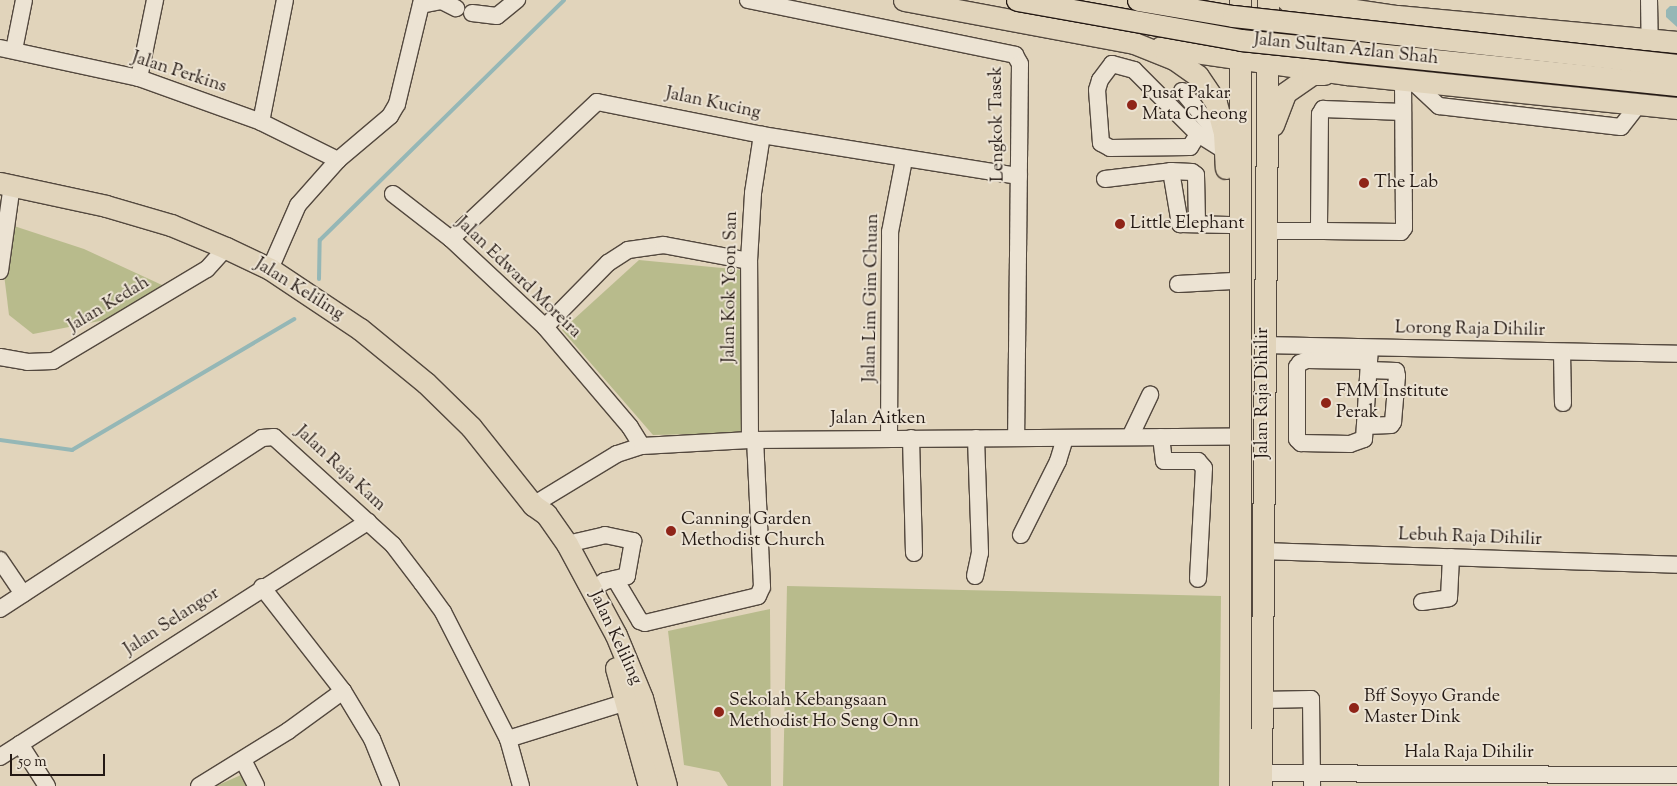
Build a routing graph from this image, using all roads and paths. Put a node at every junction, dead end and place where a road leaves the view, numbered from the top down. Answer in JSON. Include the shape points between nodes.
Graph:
{"nodes":[{"id":1,"x":24,"y":0,"type":"edge"},
{"id":2,"x":155,"y":0,"type":"edge"},
{"id":3,"x":285,"y":0,"type":"edge"},
{"id":4,"x":517,"y":0,"type":"edge"},
{"id":5,"x":748,"y":0,"type":"edge"},
{"id":6,"x":904,"y":0,"type":"edge"},
{"id":7,"x":1016,"y":0,"type":"edge"},
{"id":8,"x":1138,"y":0,"type":"edge"},
{"id":9,"x":1154,"y":0,"type":"edge"},
{"id":10,"x":1241,"y":0,"type":"edge"},
{"id":11,"x":1268,"y":0,"type":"edge"},
{"id":12,"x":1287,"y":0,"type":"edge"},
{"id":13,"x":1649,"y":0,"type":"edge"},
{"id":14,"x":422,"y":3,"type":"edge"},
{"id":15,"x":447,"y":3,"type":"edge"},
{"id":16,"x":1339,"y":4,"type":"edge"},
{"id":17,"x":472,"y":13,"type":"dead end"},
{"id":18,"x":1374,"y":13,"type":"junction"},
{"id":19,"x":1256,"y":29,"type":"junction"},
{"id":20,"x":1650,"y":39,"type":"junction"},
{"id":21,"x":1123,"y":41,"type":"junction"},
{"id":22,"x":1677,"y":42,"type":"edge"},
{"id":23,"x":7,"y":49,"type":"edge"},
{"id":24,"x":1240,"y":60,"type":"junction"},
{"id":25,"x":1270,"y":62,"type":"junction"},
{"id":26,"x":1112,"y":64,"type":"junction"},
{"id":27,"x":1677,"y":65,"type":"edge"},
{"id":28,"x":1354,"y":75,"type":"junction"},
{"id":29,"x":139,"y":78,"type":"junction"},
{"id":30,"x":1408,"y":80,"type":"junction"},
{"id":31,"x":1456,"y":85,"type":"junction"},
{"id":32,"x":1677,"y":85,"type":"edge"},
{"id":33,"x":1182,"y":91,"type":"dead end"},
{"id":34,"x":1522,"y":92,"type":"junction"},
{"id":35,"x":1639,"y":104,"type":"junction"},
{"id":36,"x":1455,"y":108,"type":"junction"},
{"id":37,"x":1677,"y":108,"type":"edge"},
{"id":38,"x":1403,"y":112,"type":"junction"},
{"id":39,"x":1522,"y":116,"type":"junction"},
{"id":40,"x":261,"y":122,"type":"junction"},
{"id":41,"x":1198,"y":134,"type":"junction"},
{"id":42,"x":762,"y":135,"type":"junction"},
{"id":43,"x":1267,"y":141,"type":"junction"},
{"id":44,"x":1225,"y":147,"type":"junction"},
{"id":45,"x":338,"y":160,"type":"junction"},
{"id":46,"x":904,"y":160,"type":"junction"},
{"id":47,"x":1171,"y":171,"type":"junction"},
{"id":48,"x":1019,"y":176,"type":"junction"},
{"id":49,"x":1105,"y":179,"type":"dead end"},
{"id":50,"x":6,"y":183,"type":"edge"},
{"id":51,"x":393,"y":194,"type":"dead end"},
{"id":52,"x":1197,"y":224,"type":"junction"},
{"id":53,"x":1230,"y":225,"type":"junction"},
{"id":54,"x":1266,"y":231,"type":"junction"},
{"id":55,"x":1322,"y":231,"type":"junction"},
{"id":56,"x":451,"y":239,"type":"junction"},
{"id":57,"x":226,"y":248,"type":"junction"},
{"id":58,"x":749,"y":261,"type":"junction"},
{"id":59,"x":270,"y":268,"type":"junction"},
{"id":60,"x":0,"y":270,"type":"edge"},
{"id":61,"x":1233,"y":282,"type":"junction"},
{"id":62,"x":1178,"y":284,"type":"dead end"},
{"id":63,"x":545,"y":327,"type":"junction"},
{"id":64,"x":1263,"y":345,"type":"junction"},
{"id":65,"x":1562,"y":352,"type":"junction"},
{"id":66,"x":1677,"y":354,"type":"edge"},
{"id":67,"x":0,"y":358,"type":"edge"},
{"id":68,"x":1369,"y":360,"type":"junction"},
{"id":69,"x":1150,"y":395,"type":"dead end"},
{"id":70,"x":1239,"y":396,"type":"junction"},
{"id":71,"x":1563,"y":403,"type":"dead end"},
{"id":72,"x":1365,"y":426,"type":"junction"},
{"id":73,"x":1016,"y":437,"type":"junction"},
{"id":74,"x":1130,"y":437,"type":"junction"},
{"id":75,"x":1162,"y":437,"type":"junction"},
{"id":76,"x":1240,"y":437,"type":"junction"},
{"id":77,"x":889,"y":438,"type":"junction"},
{"id":78,"x":911,"y":438,"type":"junction"},
{"id":79,"x":976,"y":438,"type":"junction"},
{"id":80,"x":1065,"y":438,"type":"junction"},
{"id":81,"x":753,"y":440,"type":"junction"},
{"id":82,"x":642,"y":446,"type":"junction"},
{"id":83,"x":533,"y":506,"type":"junction"},
{"id":84,"x":368,"y":522,"type":"junction"},
{"id":85,"x":1021,"y":535,"type":"dead end"},
{"id":86,"x":567,"y":544,"type":"junction"},
{"id":87,"x":1262,"y":551,"type":"junction"},
{"id":88,"x":914,"y":553,"type":"dead end"},
{"id":89,"x":1451,"y":557,"type":"junction"},
{"id":90,"x":0,"y":560,"type":"edge"},
{"id":91,"x":1677,"y":565,"type":"edge"},
{"id":92,"x":975,"y":576,"type":"dead end"},
{"id":93,"x":615,"y":579,"type":"junction"},
{"id":94,"x":1198,"y":579,"type":"dead end"},
{"id":95,"x":262,"y":588,"type":"junction"},
{"id":96,"x":593,"y":589,"type":"junction"},
{"id":97,"x":23,"y":594,"type":"junction"},
{"id":98,"x":1422,"y":602,"type":"dead end"},
{"id":99,"x":0,"y":609,"type":"edge"},
{"id":100,"x":344,"y":691,"type":"junction"},
{"id":101,"x":1261,"y":700,"type":"junction"},
{"id":102,"x":627,"y":702,"type":"junction"},
{"id":103,"x":508,"y":740,"type":"junction"},
{"id":104,"x":20,"y":744,"type":"junction"},
{"id":105,"x":0,"y":757,"type":"edge"},
{"id":106,"x":243,"y":760,"type":"junction"},
{"id":107,"x":1677,"y":775,"type":"edge"},
{"id":108,"x":1261,"y":779,"type":"edge"},
{"id":109,"x":1312,"y":780,"type":"edge"},
{"id":110,"x":1542,"y":780,"type":"edge"},
{"id":111,"x":1614,"y":780,"type":"edge"},
{"id":112,"x":1650,"y":780,"type":"edge"},
{"id":113,"x":47,"y":786,"type":"edge"},
{"id":114,"x":199,"y":786,"type":"edge"},
{"id":115,"x":256,"y":786,"type":"edge"},
{"id":116,"x":391,"y":786,"type":"edge"},
{"id":117,"x":521,"y":786,"type":"edge"},
{"id":118,"x":649,"y":786,"type":"edge"},
{"id":119,"x":666,"y":786,"type":"edge"},
{"id":120,"x":1240,"y":786,"type":"edge"}],
"edges":[{"from":1,"to":23,"type":"street"},
{"from":2,"to":29,"type":"street"},
{"from":3,"to":40,"type":"street"},
{"from":4,"to":17,"type":"street","via":[[497,16]]},
{"from":5,"to":48,"type":"street","name":"Lengkok Tasek","via":[[1016,55],[1020,64]]},
{"from":6,"to":21,"type":"main road"},
{"from":7,"to":32,"type":"main road","name":"Jalan Sultan Azlan Shah","bridge":true,"via":[[1241,40]]},
{"from":8,"to":27,"type":"main road","name":"Jalan Sultan Azlan Shah","bridge":true,"via":[[1242,17]]},
{"from":9,"to":21,"type":"main road","via":[[1158,6],[1154,24],[1145,38]]},
{"from":10,"to":19,"type":"main road"},
{"from":10,"to":24,"type":"main road","name":"Jalan Raja Dihilir"},
{"from":11,"to":19,"type":"main road"},
{"from":11,"to":25,"type":"main road","name":"Jalan Raja Dihilir"},
{"from":12,"to":16,"type":"main road"},
{"from":13,"to":20,"type":"street"},
{"from":14,"to":15,"type":"street"},
{"from":14,"to":45,"type":"street","via":[[397,104],[390,116]]},
{"from":16,"to":18,"type":"main road"},
{"from":18,"to":20,"type":"main road"},
{"from":18,"to":28,"type":"main road","via":[[1348,20],[1333,33],[1331,44],[1338,62]]},
{"from":19,"to":24,"type":"main road"},
{"from":19,"to":25,"type":"main road"},
{"from":20,"to":22,"type":"main road"},
{"from":21,"to":24,"type":"main road"},
{"from":21,"to":26,"type":"street"},
{"from":21,"to":44,"type":"main road","via":[[1174,60],[1198,76],[1216,103]]},
{"from":23,"to":29,"type":"street","name":"Jalan Perkins"},
{"from":24,"to":25,"type":"main road"},
{"from":24,"to":70,"type":"main road","name":"Jalan Raja Dihilir"},
{"from":25,"to":28,"type":"main road"},
{"from":25,"to":43,"type":"main road","name":"Jalan Raja Dihilir"},
{"from":26,"to":41,"type":"street","via":[[1134,70]]},
{"from":26,"to":41,"type":"street","via":[[1097,90],[1101,143],[1110,148],[1190,147]]},
{"from":28,"to":30,"type":"main road"},
{"from":28,"to":43,"type":"main road","via":[[1312,74],[1300,80],[1286,93]]},
{"from":29,"to":40,"type":"street","name":"Jalan Perkins"},
{"from":30,"to":31,"type":"main road"},
{"from":30,"to":36,"type":"street","via":[[1433,102]]},
{"from":30,"to":38,"type":"street"},
{"from":31,"to":34,"type":"main road"},
{"from":31,"to":36,"type":"street"},
{"from":33,"to":44,"type":"street"},
{"from":34,"to":35,"type":"main road"},
{"from":34,"to":39,"type":"street"},
{"from":35,"to":37,"type":"main road"},
{"from":35,"to":39,"type":"street","via":[[1620,128]]},
{"from":36,"to":39,"type":"street"},
{"from":38,"to":55,"type":"street","via":[[1404,228],[1401,232]]},
{"from":38,"to":55,"type":"street","via":[[1323,109],[1320,114],[1319,226]]},
{"from":40,"to":45,"type":"street","name":"Jalan Perkins"},
{"from":41,"to":44,"type":"street"},
{"from":42,"to":46,"type":"street","name":"Jalan Kucing"},
{"from":42,"to":56,"type":"street","name":"Jalan Kucing","via":[[597,102]]},
{"from":42,"to":58,"type":"street","name":"Jalan Kok Yoon San","via":[[753,193]]},
{"from":43,"to":54,"type":"main road","name":"Jalan Raja Dihilir"},
{"from":44,"to":53,"type":"main road"},
{"from":45,"to":59,"type":"street","via":[[298,205]]},
{"from":46,"to":48,"type":"street","name":"Jalan Kucing"},
{"from":46,"to":77,"type":"street","name":"Jalan Lim Gim Chuan","via":[[890,232]]},
{"from":47,"to":49,"type":"street"},
{"from":47,"to":52,"type":"street","via":[[1177,220],[1180,224]]},
{"from":47,"to":52,"type":"street","via":[[1196,175]]},
{"from":48,"to":73,"type":"street","name":"Lengkok Tasek"},
{"from":50,"to":57,"type":"main road","name":"Jalan Keliling","via":[[171,225]]},
{"from":50,"to":60,"type":"street"},
{"from":51,"to":56,"type":"street","name":"Jalan Edward Moreira"},
{"from":52,"to":53,"type":"street"},
{"from":53,"to":61,"type":"main road"},
{"from":54,"to":55,"type":"street"},
{"from":54,"to":64,"type":"main road","name":"Jalan Raja Dihilir"},
{"from":56,"to":63,"type":"street","name":"Jalan Edward Moreira"},
{"from":57,"to":59,"type":"main road","name":"Jalan Keliling"},
{"from":57,"to":67,"type":"street","name":"Jalan Kedah","via":[[207,269],[53,361]]},
{"from":58,"to":63,"type":"street","via":[[664,245],[628,250],[608,263]]},
{"from":58,"to":81,"type":"street","name":"Jalan Kok Yoon San"},
{"from":59,"to":83,"type":"main road","name":"Jalan Keliling","via":[[360,329],[426,383],[471,426]]},
{"from":61,"to":62,"type":"street"},
{"from":61,"to":70,"type":"main road"},
{"from":63,"to":82,"type":"street","name":"Jalan Edward Moreira","via":[[630,427]]},
{"from":64,"to":68,"type":"street","name":"Lorong Raja Dihilir"},
{"from":64,"to":87,"type":"main road","name":"Jalan Raja Dihilir"},
{"from":65,"to":66,"type":"street","name":"Lorong Raja Dihilir"},
{"from":65,"to":68,"type":"street","name":"Lorong Raja Dihilir"},
{"from":65,"to":71,"type":"street"},
{"from":68,"to":72,"type":"street"},
{"from":68,"to":72,"type":"street","via":[[1396,371],[1397,376],[1393,422],[1391,425]]},
{"from":68,"to":72,"type":"street","via":[[1307,360],[1297,367],[1297,439],[1301,443],[1362,443]]},
{"from":69,"to":74,"type":"street"},
{"from":70,"to":76,"type":"main road","name":"Jalan Raja Dihilir"},
{"from":73,"to":79,"type":"street","name":"Jalan Aitken"},
{"from":73,"to":80,"type":"street","name":"Jalan Aitken"},
{"from":74,"to":75,"type":"street","name":"Jalan Aitken"},
{"from":74,"to":80,"type":"street","name":"Jalan Aitken"},
{"from":75,"to":76,"type":"street","name":"Jalan Aitken"},
{"from":75,"to":94,"type":"street","via":[[1164,461],[1198,461],[1204,468]]},
{"from":76,"to":120,"type":"main road","name":"Jalan Raja Dihilir"},
{"from":77,"to":78,"type":"street","name":"Jalan Aitken"},
{"from":77,"to":81,"type":"street","name":"Jalan Aitken"},
{"from":78,"to":79,"type":"street","name":"Jalan Aitken"},
{"from":78,"to":88,"type":"street"},
{"from":79,"to":92,"type":"street","via":[[980,553]]},
{"from":80,"to":85,"type":"street","via":[[1058,461]]},
{"from":81,"to":82,"type":"street","name":"Jalan Aitken"},
{"from":81,"to":93,"type":"street","name":"Jalan Kok Yoon San","via":[[762,587],[758,596],[645,623],[640,621]]},
{"from":82,"to":83,"type":"street","name":"Jalan Aitken","via":[[618,454]]},
{"from":83,"to":86,"type":"main road","name":"Jalan Keliling","via":[[546,514]]},
{"from":83,"to":102,"type":"main road","name":"Jalan Keliling","via":[[542,530],[592,615]]},
{"from":84,"to":95,"type":"street","name":"Jalan Selangor"},
{"from":84,"to":97,"type":"street","name":"Jalan Raja Kam","via":[[278,440],[266,436]]},
{"from":84,"to":103,"type":"street","name":"Jalan Raja Kam","via":[[393,545],[443,612]]},
{"from":86,"to":93,"type":"street","via":[[605,535],[633,541],[627,576]]},
{"from":86,"to":96,"type":"main road","name":"Jalan Keliling"},
{"from":87,"to":89,"type":"street","name":"Lebuh Raja Dihilir"},
{"from":87,"to":101,"type":"main road","name":"Jalan Raja Dihilir"},
{"from":89,"to":91,"type":"street","name":"Lebuh Raja Dihilir"},
{"from":89,"to":98,"type":"street","via":[[1449,598]]},
{"from":90,"to":97,"type":"street"},
{"from":93,"to":96,"type":"street"},
{"from":95,"to":100,"type":"street"},
{"from":95,"to":104,"type":"street","name":"Jalan Selangor"},
{"from":96,"to":119,"type":"main road","name":"Jalan Keliling","via":[[642,698]]},
{"from":97,"to":99,"type":"street","name":"Jalan Raja Kam"},
{"from":100,"to":106,"type":"street"},
{"from":100,"to":116,"type":"street","via":[[372,738]]},
{"from":101,"to":108,"type":"main road","name":"Jalan Raja Dihilir"},
{"from":101,"to":109,"type":"street","via":[[1311,699]]},
{"from":102,"to":103,"type":"street"},
{"from":102,"to":118,"type":"main road","name":"Jalan Keliling"},
{"from":103,"to":117,"type":"street","name":"Jalan Raja Kam"},
{"from":104,"to":105,"type":"street","name":"Jalan Selangor"},
{"from":104,"to":113,"type":"street"},
{"from":106,"to":114,"type":"street"},
{"from":106,"to":115,"type":"street"},
{"from":107,"to":112,"type":"street","name":"Hala Raja Dihilir"},
{"from":108,"to":109,"type":"street","name":"Hala Raja Dihilir"},
{"from":109,"to":110,"type":"street","name":"Hala Raja Dihilir"},
{"from":110,"to":111,"type":"street","name":"Hala Raja Dihilir"},
{"from":111,"to":112,"type":"street","name":"Hala Raja Dihilir"}]}
